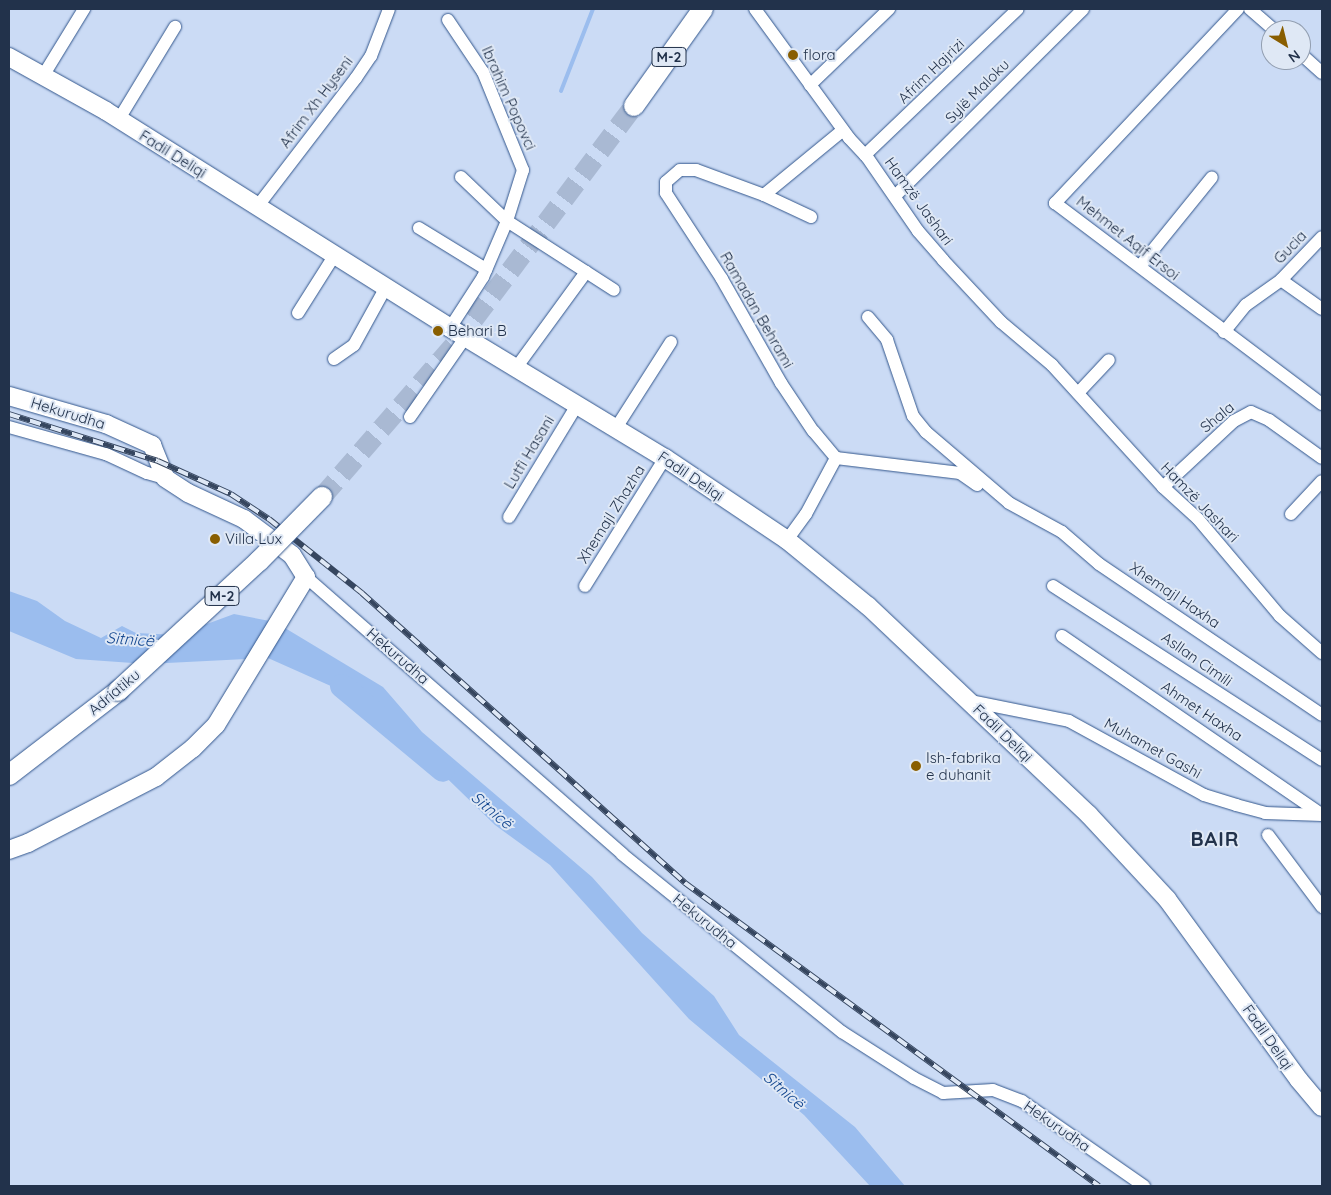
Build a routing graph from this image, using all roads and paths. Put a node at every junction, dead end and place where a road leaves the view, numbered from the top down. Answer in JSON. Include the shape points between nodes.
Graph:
{"nodes":[{"id":1,"x":84,"y":9,"type":"edge"},
{"id":2,"x":389,"y":9,"type":"edge"},
{"id":3,"x":703,"y":9,"type":"edge"},
{"id":4,"x":755,"y":9,"type":"edge"},
{"id":5,"x":889,"y":9,"type":"edge"},
{"id":6,"x":1018,"y":9,"type":"edge"},
{"id":7,"x":1083,"y":9,"type":"edge"},
{"id":8,"x":1238,"y":9,"type":"edge"},
{"id":9,"x":1250,"y":9,"type":"edge"},
{"id":10,"x":448,"y":20,"type":"dead end"},
{"id":11,"x":1263,"y":20,"type":"edge"},
{"id":12,"x":175,"y":27,"type":"dead end"},
{"id":13,"x":9,"y":57,"type":"edge"},
{"id":14,"x":1311,"y":63,"type":"edge"},
{"id":15,"x":1322,"y":73,"type":"edge"},
{"id":16,"x":43,"y":76,"type":"junction"},
{"id":17,"x":810,"y":85,"type":"junction"},
{"id":18,"x":634,"y":106,"type":"tunnel mouth"},
{"id":19,"x":119,"y":119,"type":"junction"},
{"id":20,"x":843,"y":130,"type":"junction"},
{"id":21,"x":866,"y":156,"type":"junction"},
{"id":22,"x":461,"y":177,"type":"dead end"},
{"id":23,"x":1212,"y":177,"type":"dead end"},
{"id":24,"x":764,"y":195,"type":"junction"},
{"id":25,"x":895,"y":196,"type":"junction"},
{"id":26,"x":257,"y":207,"type":"junction"},
{"id":27,"x":811,"y":217,"type":"dead end"},
{"id":28,"x":507,"y":221,"type":"junction"},
{"id":29,"x":419,"y":228,"type":"dead end"},
{"id":30,"x":1322,"y":237,"type":"edge"},
{"id":31,"x":334,"y":256,"type":"junction"},
{"id":32,"x":1140,"y":266,"type":"junction"},
{"id":33,"x":486,"y":269,"type":"junction"},
{"id":34,"x":586,"y":272,"type":"junction"},
{"id":35,"x":1281,"y":280,"type":"junction"},
{"id":36,"x":386,"y":287,"type":"junction"},
{"id":37,"x":614,"y":290,"type":"dead end"},
{"id":38,"x":1322,"y":308,"type":"edge"},
{"id":39,"x":298,"y":314,"type":"dead end"},
{"id":40,"x":868,"y":317,"type":"dead end"},
{"id":41,"x":450,"y":328,"type":"junction"},
{"id":42,"x":1224,"y":332,"type":"junction"},
{"id":43,"x":466,"y":338,"type":"junction"},
{"id":44,"x":671,"y":342,"type":"dead end"},
{"id":45,"x":334,"y":359,"type":"dead end"},
{"id":46,"x":1109,"y":360,"type":"dead end"},
{"id":47,"x":516,"y":368,"type":"junction"},
{"id":48,"x":1078,"y":393,"type":"junction"},
{"id":49,"x":9,"y":396,"type":"edge"},
{"id":50,"x":1322,"y":404,"type":"edge"},
{"id":51,"x":577,"y":405,"type":"junction"},
{"id":52,"x":410,"y":416,"type":"dead end"},
{"id":53,"x":9,"y":427,"type":"edge"},
{"id":54,"x":616,"y":428,"type":"junction"},
{"id":55,"x":664,"y":458,"type":"junction"},
{"id":56,"x":836,"y":458,"type":"junction"},
{"id":57,"x":1322,"y":458,"type":"edge"},
{"id":58,"x":165,"y":478,"type":"junction"},
{"id":59,"x":1322,"y":482,"type":"edge"},
{"id":60,"x":1163,"y":487,"type":"junction"},
{"id":61,"x":322,"y":497,"type":"tunnel mouth"},
{"id":62,"x":1009,"y":503,"type":"junction"},
{"id":63,"x":1292,"y":514,"type":"dead end"},
{"id":64,"x":509,"y":517,"type":"dead end"},
{"id":65,"x":786,"y":540,"type":"junction"},
{"id":66,"x":306,"y":577,"type":"junction"},
{"id":67,"x":585,"y":586,"type":"dead end"},
{"id":68,"x":1053,"y":586,"type":"dead end"},
{"id":69,"x":1062,"y":636,"type":"dead end"},
{"id":70,"x":1322,"y":653,"type":"edge"},
{"id":71,"x":970,"y":701,"type":"junction"},
{"id":72,"x":1322,"y":715,"type":"edge"},
{"id":73,"x":1322,"y":760,"type":"edge"},
{"id":74,"x":9,"y":776,"type":"edge"},
{"id":75,"x":1322,"y":815,"type":"edge"},
{"id":76,"x":1268,"y":836,"type":"dead end"},
{"id":77,"x":9,"y":850,"type":"edge"},
{"id":78,"x":1322,"y":907,"type":"edge"},
{"id":79,"x":1322,"y":1107,"type":"edge"},
{"id":80,"x":1144,"y":1186,"type":"edge"}],
"edges":[{"from":1,"to":16,"type":"street"},
{"from":2,"to":26,"type":"street","name":"Afrim Xh Hyseni","via":[[361,71]]},
{"from":3,"to":18,"type":"main road","number":"M-2"},
{"from":4,"to":17,"type":"street","name":"Hamzë Jashari"},
{"from":5,"to":17,"type":"street"},
{"from":6,"to":21,"type":"street","name":"Afrim Hajrizi"},
{"from":7,"to":25,"type":"street","name":"Sylë Maloku"},
{"from":8,"to":32,"type":"street","name":"Mehmet Aqif Ersoi","via":[[1055,203]]},
{"from":9,"to":11,"type":"street"},
{"from":10,"to":28,"type":"street","name":"Ibrahim Popovci","via":[[482,72],[519,156],[522,170]]},
{"from":12,"to":19,"type":"street"},
{"from":13,"to":16,"type":"street","name":"Fadil Deliqi"},
{"from":14,"to":15,"type":"street"},
{"from":16,"to":19,"type":"street","name":"Fadil Deliqi"},
{"from":17,"to":20,"type":"street","name":"Hamzë Jashari"},
{"from":19,"to":26,"type":"street","name":"Fadil Deliqi"},
{"from":20,"to":21,"type":"street","name":"Hamzë Jashari"},
{"from":20,"to":24,"type":"street"},
{"from":21,"to":25,"type":"street","name":"Hamzë Jashari"},
{"from":22,"to":28,"type":"street"},
{"from":23,"to":32,"type":"street"},
{"from":24,"to":27,"type":"street","name":"Ramadan Behrami"},
{"from":24,"to":56,"type":"street","name":"Ramadan Behrami","via":[[696,170],[680,170],[666,182],[666,193],[722,279],[781,383],[818,438]]},
{"from":25,"to":48,"type":"street","name":"Hamzë Jashari","via":[[918,231],[950,267]]},
{"from":26,"to":31,"type":"street","name":"Fadil Deliqi"},
{"from":28,"to":33,"type":"street","name":"Ibrahim Popovci"},
{"from":28,"to":34,"type":"street"},
{"from":29,"to":33,"type":"street"},
{"from":30,"to":35,"type":"street","name":"Gucia"},
{"from":31,"to":36,"type":"street","name":"Fadil Deliqi"},
{"from":31,"to":39,"type":"street"},
{"from":32,"to":42,"type":"street","name":"Mehmet Aqif Ersoi"},
{"from":33,"to":41,"type":"street","name":"Ibrahim Popovci","via":[[478,288]]},
{"from":34,"to":37,"type":"street"},
{"from":34,"to":47,"type":"street"},
{"from":35,"to":38,"type":"street"},
{"from":35,"to":42,"type":"street","name":"Gucia","via":[[1246,305]]},
{"from":36,"to":41,"type":"street","name":"Fadil Deliqi"},
{"from":36,"to":45,"type":"street","via":[[354,345]]},
{"from":40,"to":62,"type":"street","name":"Xhemajl Haxha","via":[[887,340],[915,421]]},
{"from":41,"to":43,"type":"street","name":"Fadil Deliqi"},
{"from":42,"to":50,"type":"street","name":"Mehmet Aqif Ersoi"},
{"from":43,"to":47,"type":"street","name":"Fadil Deliqi"},
{"from":43,"to":52,"type":"street"},
{"from":44,"to":54,"type":"street"},
{"from":46,"to":48,"type":"street"},
{"from":47,"to":51,"type":"street","name":"Fadil Deliqi"},
{"from":48,"to":60,"type":"street","name":"Hamzë Jashari"},
{"from":49,"to":58,"type":"street","name":"Hekurudha","via":[[106,424],[152,445]]},
{"from":51,"to":54,"type":"street","name":"Fadil Deliqi"},
{"from":51,"to":64,"type":"street","name":"Lutfi Hasani"},
{"from":53,"to":58,"type":"street","via":[[106,454]]},
{"from":54,"to":55,"type":"street","name":"Fadil Deliqi"},
{"from":55,"to":65,"type":"street","name":"Fadil Deliqi"},
{"from":55,"to":67,"type":"street","name":"Xhemajl Zhazha"},
{"from":56,"to":62,"type":"street","name":"Xhemajl Haxha","via":[[960,473]]},
{"from":56,"to":65,"type":"street","via":[[806,514]]},
{"from":57,"to":60,"type":"street","name":"Shala","via":[[1269,420],[1251,412],[1234,421]]},
{"from":58,"to":66,"type":"street","name":"Hekurudha","via":[[188,493],[244,519],[292,555]]},
{"from":59,"to":63,"type":"street"},
{"from":60,"to":70,"type":"street","name":"Hamzë Jashari","via":[[1198,518],[1280,616]]},
{"from":61,"to":74,"type":"main road","name":"Adriatiku","number":"M-2","bridge":true,"via":[[259,561],[118,691]]},
{"from":62,"to":72,"type":"street","name":"Xhemajl Haxha","via":[[1062,532],[1099,564]]},
{"from":65,"to":71,"type":"street","name":"Fadil Deliqi","via":[[868,606]]},
{"from":66,"to":77,"type":"street","via":[[216,725],[186,754],[156,777]]},
{"from":66,"to":80,"type":"street","name":"Hekurudha","via":[[622,854],[842,1032],[943,1093],[993,1090],[1022,1100]]},
{"from":68,"to":73,"type":"street","name":"Asllan Cimili"},
{"from":69,"to":75,"type":"street","name":"Ahmet Haxha"},
{"from":71,"to":75,"type":"street","name":"Muhamet Gashi","via":[[1070,721],[1196,791],[1236,805],[1265,813]]},
{"from":71,"to":79,"type":"street","name":"Fadil Deliqi","via":[[1089,815],[1167,899],[1298,1080]]},
{"from":76,"to":78,"type":"street"}]}
